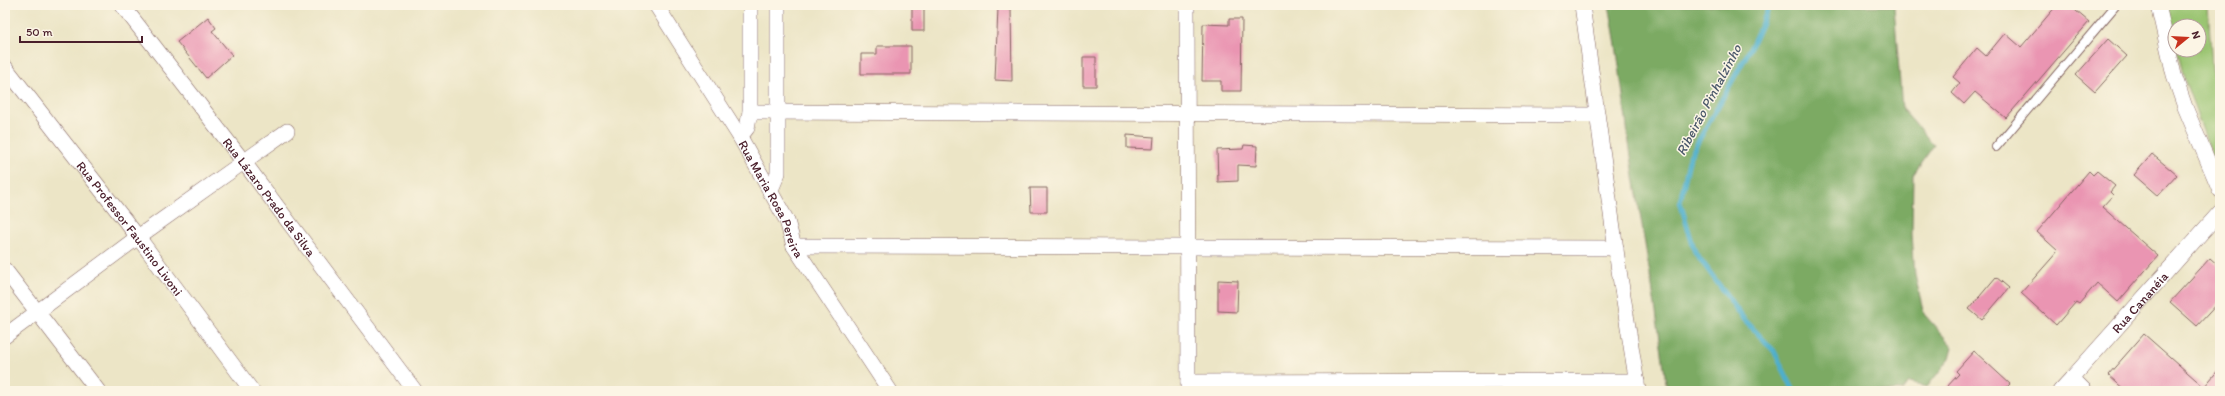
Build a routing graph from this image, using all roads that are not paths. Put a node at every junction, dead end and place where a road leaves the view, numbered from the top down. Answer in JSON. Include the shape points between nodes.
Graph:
{"nodes":[{"id":1,"x":122,"y":5,"type":"edge"},
{"id":2,"x":656,"y":5,"type":"edge"},
{"id":3,"x":750,"y":5,"type":"edge"},
{"id":4,"x":778,"y":5,"type":"edge"},
{"id":5,"x":1188,"y":5,"type":"edge"},
{"id":6,"x":1582,"y":5,"type":"edge"},
{"id":7,"x":2116,"y":5,"type":"edge"},
{"id":8,"x":2158,"y":5,"type":"edge"},
{"id":9,"x":5,"y":67,"type":"edge"},
{"id":10,"x":750,"y":112,"type":"junction"},
{"id":11,"x":778,"y":112,"type":"junction"},
{"id":12,"x":1188,"y":114,"type":"junction"},
{"id":13,"x":1597,"y":115,"type":"junction"},
{"id":14,"x":287,"y":131,"type":"dead end"},
{"id":15,"x":740,"y":137,"type":"junction"},
{"id":16,"x":1996,"y":148,"type":"dead end"},
{"id":17,"x":243,"y":161,"type":"junction"},
{"id":18,"x":2220,"y":190,"type":"edge"},
{"id":19,"x":770,"y":192,"type":"junction"},
{"id":20,"x":2220,"y":212,"type":"edge"},
{"id":21,"x":138,"y":237,"type":"junction"},
{"id":22,"x":794,"y":246,"type":"junction"},
{"id":23,"x":1189,"y":247,"type":"junction"},
{"id":24,"x":1616,"y":248,"type":"junction"},
{"id":25,"x":5,"y":270,"type":"edge"},
{"id":26,"x":38,"y":312,"type":"junction"},
{"id":27,"x":5,"y":336,"type":"edge"},
{"id":28,"x":2072,"y":378,"type":"junction"},
{"id":29,"x":1188,"y":386,"type":"edge"},
{"id":30,"x":1638,"y":386,"type":"edge"},
{"id":31,"x":98,"y":391,"type":"edge"},
{"id":32,"x":252,"y":391,"type":"edge"},
{"id":33,"x":414,"y":391,"type":"edge"},
{"id":34,"x":890,"y":391,"type":"edge"},
{"id":35,"x":2060,"y":391,"type":"edge"},
{"id":36,"x":2086,"y":391,"type":"edge"}],
"edges":[{"from":1,"to":17,"type":"street","name":"Rua Lázaro Prado da Silva"},
{"from":2,"to":15,"type":"street","name":"Rua Maria Rosa Pereira"},
{"from":3,"to":10,"type":"street"},
{"from":4,"to":11,"type":"street"},
{"from":5,"to":12,"type":"street"},
{"from":6,"to":13,"type":"street"},
{"from":7,"to":16,"type":"lane"},
{"from":8,"to":18,"type":"street","via":[[2174,75]]},
{"from":9,"to":21,"type":"street","name":"Rua Professor Faustino Livoni"},
{"from":10,"to":11,"type":"street"},
{"from":10,"to":15,"type":"street","via":[[747,128]]},
{"from":11,"to":12,"type":"street"},
{"from":11,"to":19,"type":"street","via":[[778,173]]},
{"from":12,"to":13,"type":"street"},
{"from":12,"to":23,"type":"street"},
{"from":13,"to":24,"type":"street"},
{"from":14,"to":17,"type":"street"},
{"from":15,"to":19,"type":"street","name":"Rua Maria Rosa Pereira"},
{"from":17,"to":21,"type":"street"},
{"from":17,"to":33,"type":"street","name":"Rua Lázaro Prado da Silva"},
{"from":19,"to":22,"type":"street","name":"Rua Maria Rosa Pereira","via":[[787,220]]},
{"from":20,"to":28,"type":"street","name":"Rua Cananéia"},
{"from":21,"to":26,"type":"street"},
{"from":21,"to":32,"type":"street","name":"Rua Professor Faustino Livoni"},
{"from":22,"to":23,"type":"street"},
{"from":22,"to":34,"type":"street","name":"Rua Maria Rosa Pereira"},
{"from":23,"to":24,"type":"street"},
{"from":23,"to":29,"type":"street"},
{"from":24,"to":30,"type":"street"},
{"from":25,"to":26,"type":"street"},
{"from":26,"to":27,"type":"street"},
{"from":26,"to":31,"type":"street"},
{"from":28,"to":35,"type":"street","name":"Rua Cananéia"},
{"from":28,"to":36,"type":"street"},
{"from":29,"to":30,"type":"street"}]}
